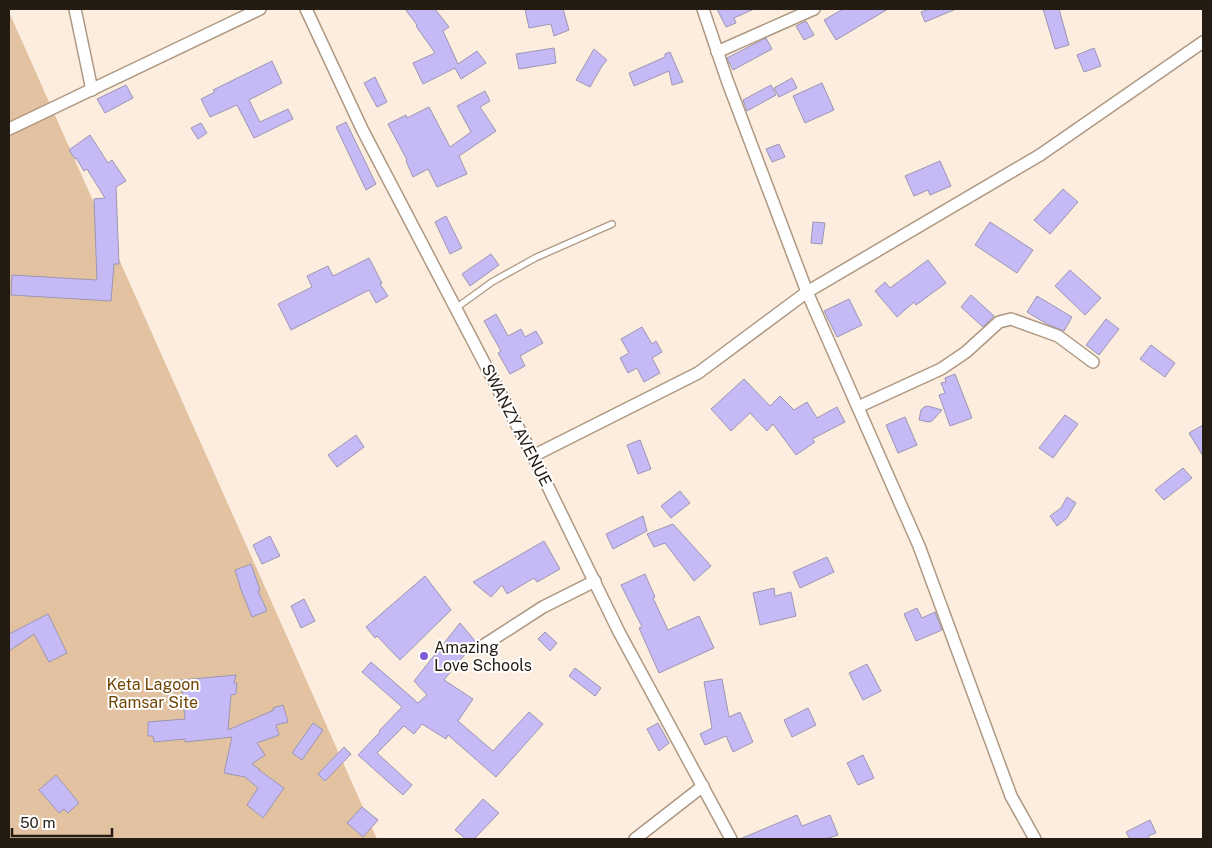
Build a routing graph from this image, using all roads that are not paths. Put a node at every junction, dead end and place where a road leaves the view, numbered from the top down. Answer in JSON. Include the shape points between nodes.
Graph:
{"nodes":[{"id":1,"x":75,"y":9,"type":"edge"},
{"id":2,"x":260,"y":9,"type":"edge"},
{"id":3,"x":306,"y":9,"type":"edge"},
{"id":4,"x":703,"y":9,"type":"edge"},
{"id":5,"x":814,"y":9,"type":"edge"},
{"id":6,"x":1203,"y":42,"type":"edge"},
{"id":7,"x":718,"y":52,"type":"junction"},
{"id":8,"x":92,"y":90,"type":"junction"},
{"id":9,"x":9,"y":129,"type":"edge"},
{"id":10,"x":612,"y":224,"type":"dead end"},
{"id":11,"x":807,"y":292,"type":"junction"},
{"id":12,"x":456,"y":308,"type":"junction"},
{"id":13,"x":1094,"y":362,"type":"dead end"},
{"id":14,"x":858,"y":407,"type":"junction"},
{"id":15,"x":534,"y":456,"type":"junction"},
{"id":16,"x":595,"y":581,"type":"junction"},
{"id":17,"x":481,"y":647,"type":"dead end"},
{"id":18,"x":703,"y":786,"type":"junction"},
{"id":19,"x":635,"y":839,"type":"edge"},
{"id":20,"x":731,"y":839,"type":"edge"},
{"id":21,"x":1035,"y":839,"type":"edge"}],
"edges":[{"from":1,"to":8,"type":"street"},
{"from":2,"to":8,"type":"street"},
{"from":3,"to":12,"type":"street","name":"SWANZY AVENUE","via":[[362,129]]},
{"from":4,"to":7,"type":"street"},
{"from":5,"to":7,"type":"street"},
{"from":6,"to":11,"type":"street","via":[[1040,155]]},
{"from":7,"to":11,"type":"street"},
{"from":8,"to":9,"type":"street"},
{"from":10,"to":12,"type":"lane","via":[[535,258],[492,282]]},
{"from":11,"to":14,"type":"street"},
{"from":11,"to":15,"type":"street","via":[[698,373]]},
{"from":12,"to":15,"type":"street","name":"SWANZY AVENUE"},
{"from":13,"to":14,"type":"street","via":[[1058,336],[1011,319],[999,322],[966,352],[941,369]]},
{"from":14,"to":21,"type":"street","via":[[919,546],[1011,796]]},
{"from":15,"to":16,"type":"street","name":"SWANZY AVENUE"},
{"from":16,"to":17,"type":"street","via":[[543,607]]},
{"from":16,"to":18,"type":"street","name":"SWANZY AVENUE","via":[[619,632]]},
{"from":18,"to":19,"type":"street"},
{"from":18,"to":20,"type":"street","name":"SWANZY AVENUE"}]}
